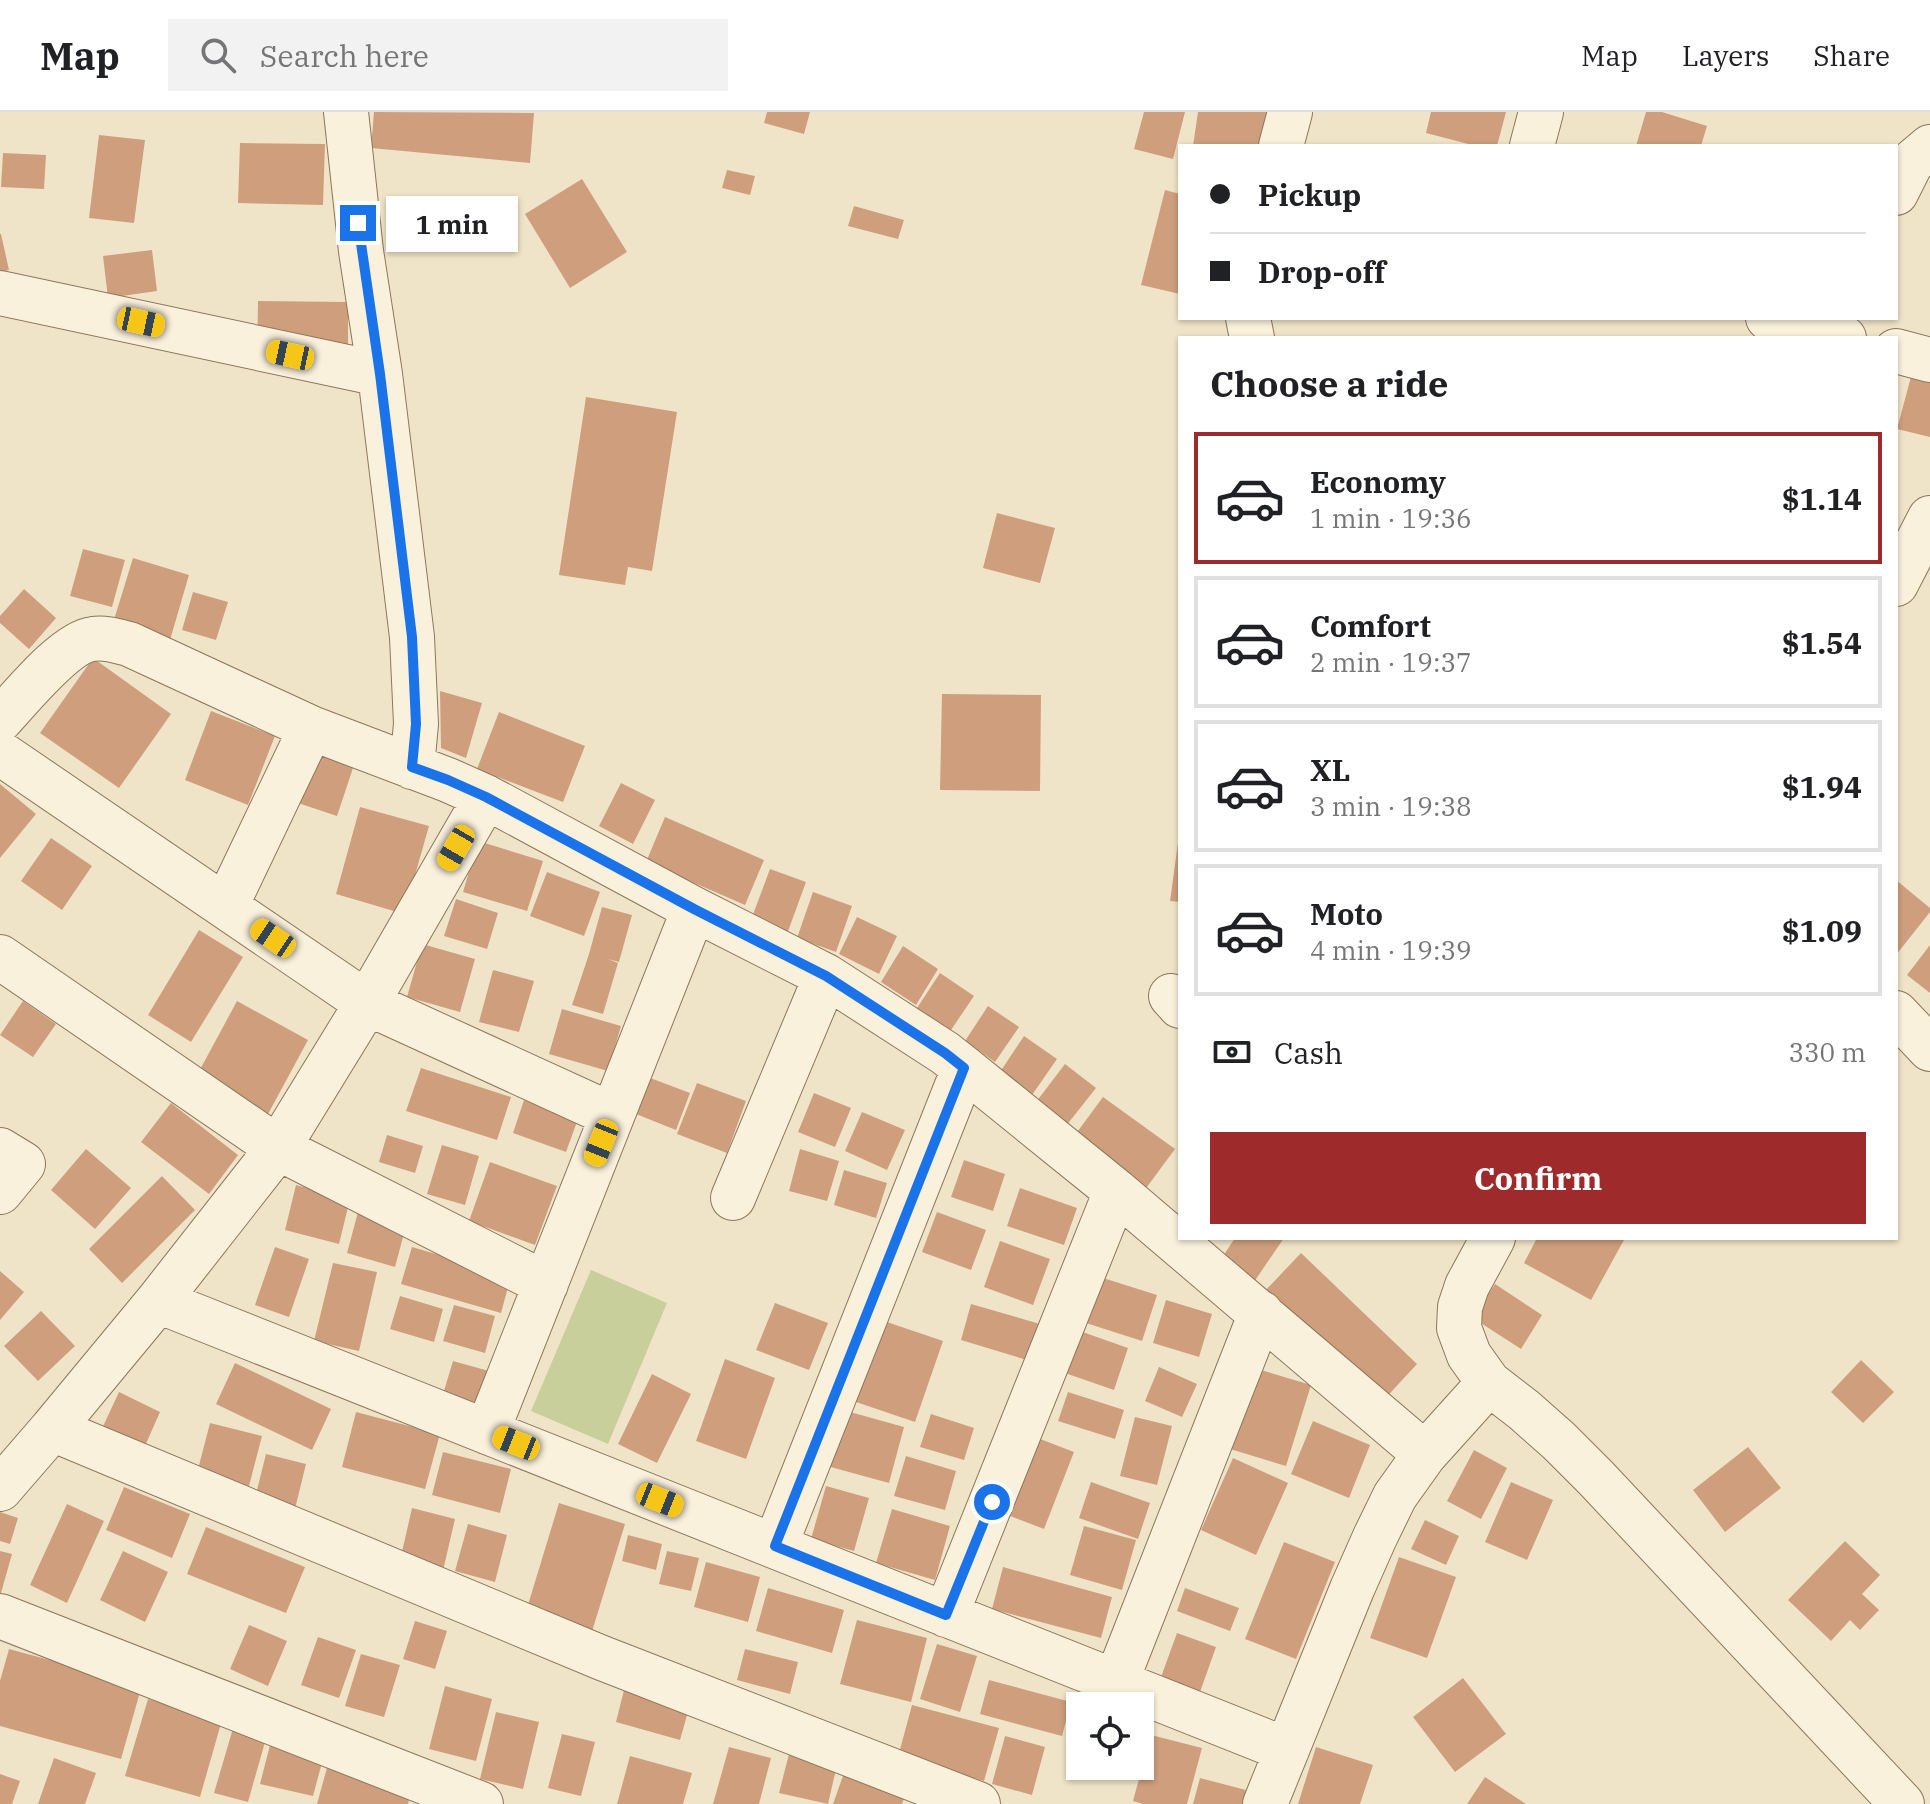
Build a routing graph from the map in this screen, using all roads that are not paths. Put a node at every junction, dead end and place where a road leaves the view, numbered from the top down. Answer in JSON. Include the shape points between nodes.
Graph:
{"nodes":[{"id":1,"x":346,"y":112,"type":"edge"},
{"id":2,"x":1290,"y":112,"type":"edge"},
{"id":3,"x":1541,"y":112,"type":"edge"},
{"id":4,"x":1282,"y":144,"type":"edge"},
{"id":5,"x":1533,"y":144,"type":"edge"},
{"id":6,"x":1930,"y":147,"type":"edge"},
{"id":7,"x":1898,"y":189,"type":"edge"},
{"id":8,"x":0,"y":293,"type":"edge"},
{"id":9,"x":1776,"y":320,"type":"edge"},
{"id":10,"x":1836,"y":336,"type":"edge"},
{"id":11,"x":1898,"y":352,"type":"edge"},
{"id":12,"x":1930,"y":360,"type":"edge"},
{"id":13,"x":380,"y":374,"type":"junction"},
{"id":14,"x":1930,"y":518,"type":"edge"},
{"id":15,"x":1899,"y":573,"type":"edge"},
{"id":16,"x":0,"y":720,"type":"edge"},
{"id":17,"x":311,"y":728,"type":"junction"},
{"id":18,"x":0,"y":753,"type":"edge"},
{"id":19,"x":412,"y":767,"type":"junction"},
{"id":20,"x":486,"y":797,"type":"junction"},
{"id":21,"x":226,"y":906,"type":"junction"},
{"id":22,"x":694,"y":909,"type":"junction"},
{"id":23,"x":0,"y":957,"type":"edge"},
{"id":24,"x":826,"y":976,"type":"junction"},
{"id":25,"x":367,"y":1003,"type":"junction"},
{"id":26,"x":1898,"y":1015,"type":"edge"},
{"id":27,"x":1930,"y":1049,"type":"edge"},
{"id":28,"x":964,"y":1068,"type":"junction"},
{"id":29,"x":612,"y":1115,"type":"junction"},
{"id":30,"x":278,"y":1148,"type":"junction"},
{"id":31,"x":0,"y":1150,"type":"edge"},
{"id":32,"x":1116,"y":1191,"type":"junction"},
{"id":33,"x":0,"y":1192,"type":"edge"},
{"id":34,"x":733,"y":1198,"type":"dead end"},
{"id":35,"x":1485,"y":1241,"type":"edge"},
{"id":36,"x":546,"y":1284,"type":"junction"},
{"id":37,"x":158,"y":1301,"type":"junction"},
{"id":38,"x":1261,"y":1313,"type":"junction"},
{"id":39,"x":1489,"y":1383,"type":"junction"},
{"id":40,"x":52,"y":1429,"type":"junction"},
{"id":41,"x":487,"y":1432,"type":"junction"},
{"id":42,"x":1425,"y":1454,"type":"junction"},
{"id":43,"x":0,"y":1489,"type":"edge"},
{"id":44,"x":775,"y":1546,"type":"junction"},
{"id":45,"x":946,"y":1615,"type":"junction"},
{"id":46,"x":0,"y":1616,"type":"edge"},
{"id":47,"x":1116,"y":1682,"type":"junction"},
{"id":48,"x":1287,"y":1750,"type":"junction"},
{"id":49,"x":481,"y":1804,"type":"edge"},
{"id":50,"x":978,"y":1804,"type":"edge"},
{"id":51,"x":1265,"y":1804,"type":"edge"},
{"id":52,"x":1902,"y":1804,"type":"edge"}],
"edges":[{"from":1,"to":13,"type":"street"},
{"from":2,"to":4,"type":"street"},
{"from":3,"to":5,"type":"street"},
{"from":6,"to":7,"type":"street","via":[[1911,163]]},
{"from":8,"to":13,"type":"street"},
{"from":9,"to":10,"type":"street"},
{"from":11,"to":12,"type":"street"},
{"from":13,"to":19,"type":"street","via":[[412,637]]},
{"from":14,"to":15,"type":"street"},
{"from":16,"to":17,"type":"street","via":[[68,650],[89,639],[110,639]]},
{"from":17,"to":19,"type":"street"},
{"from":17,"to":21,"type":"street"},
{"from":18,"to":21,"type":"street"},
{"from":19,"to":20,"type":"street"},
{"from":20,"to":22,"type":"street"},
{"from":20,"to":25,"type":"street"},
{"from":21,"to":25,"type":"street"},
{"from":22,"to":24,"type":"street"},
{"from":22,"to":29,"type":"street"},
{"from":23,"to":30,"type":"street"},
{"from":24,"to":28,"type":"street"},
{"from":24,"to":34,"type":"street"},
{"from":25,"to":29,"type":"street"},
{"from":25,"to":30,"type":"street"},
{"from":26,"to":27,"type":"street"},
{"from":28,"to":32,"type":"street"},
{"from":28,"to":44,"type":"street"},
{"from":29,"to":36,"type":"street"},
{"from":30,"to":36,"type":"street"},
{"from":30,"to":37,"type":"street"},
{"from":31,"to":33,"type":"street","via":[[23,1164]]},
{"from":32,"to":38,"type":"street"},
{"from":32,"to":45,"type":"street"},
{"from":35,"to":39,"type":"street","via":[[1460,1307],[1459,1328],[1469,1355]]},
{"from":36,"to":41,"type":"street"},
{"from":37,"to":40,"type":"street"},
{"from":37,"to":41,"type":"street"},
{"from":38,"to":42,"type":"street"},
{"from":38,"to":47,"type":"street"},
{"from":39,"to":42,"type":"street"},
{"from":39,"to":52,"type":"street","via":[[1596,1478]]},
{"from":40,"to":43,"type":"street"},
{"from":40,"to":50,"type":"street","via":[[602,1658]]},
{"from":41,"to":44,"type":"street"},
{"from":42,"to":48,"type":"street","via":[[1395,1496],[1375,1537]]},
{"from":44,"to":45,"type":"street"},
{"from":45,"to":47,"type":"street"},
{"from":46,"to":49,"type":"street"},
{"from":47,"to":48,"type":"street"},
{"from":48,"to":51,"type":"street"}]}
